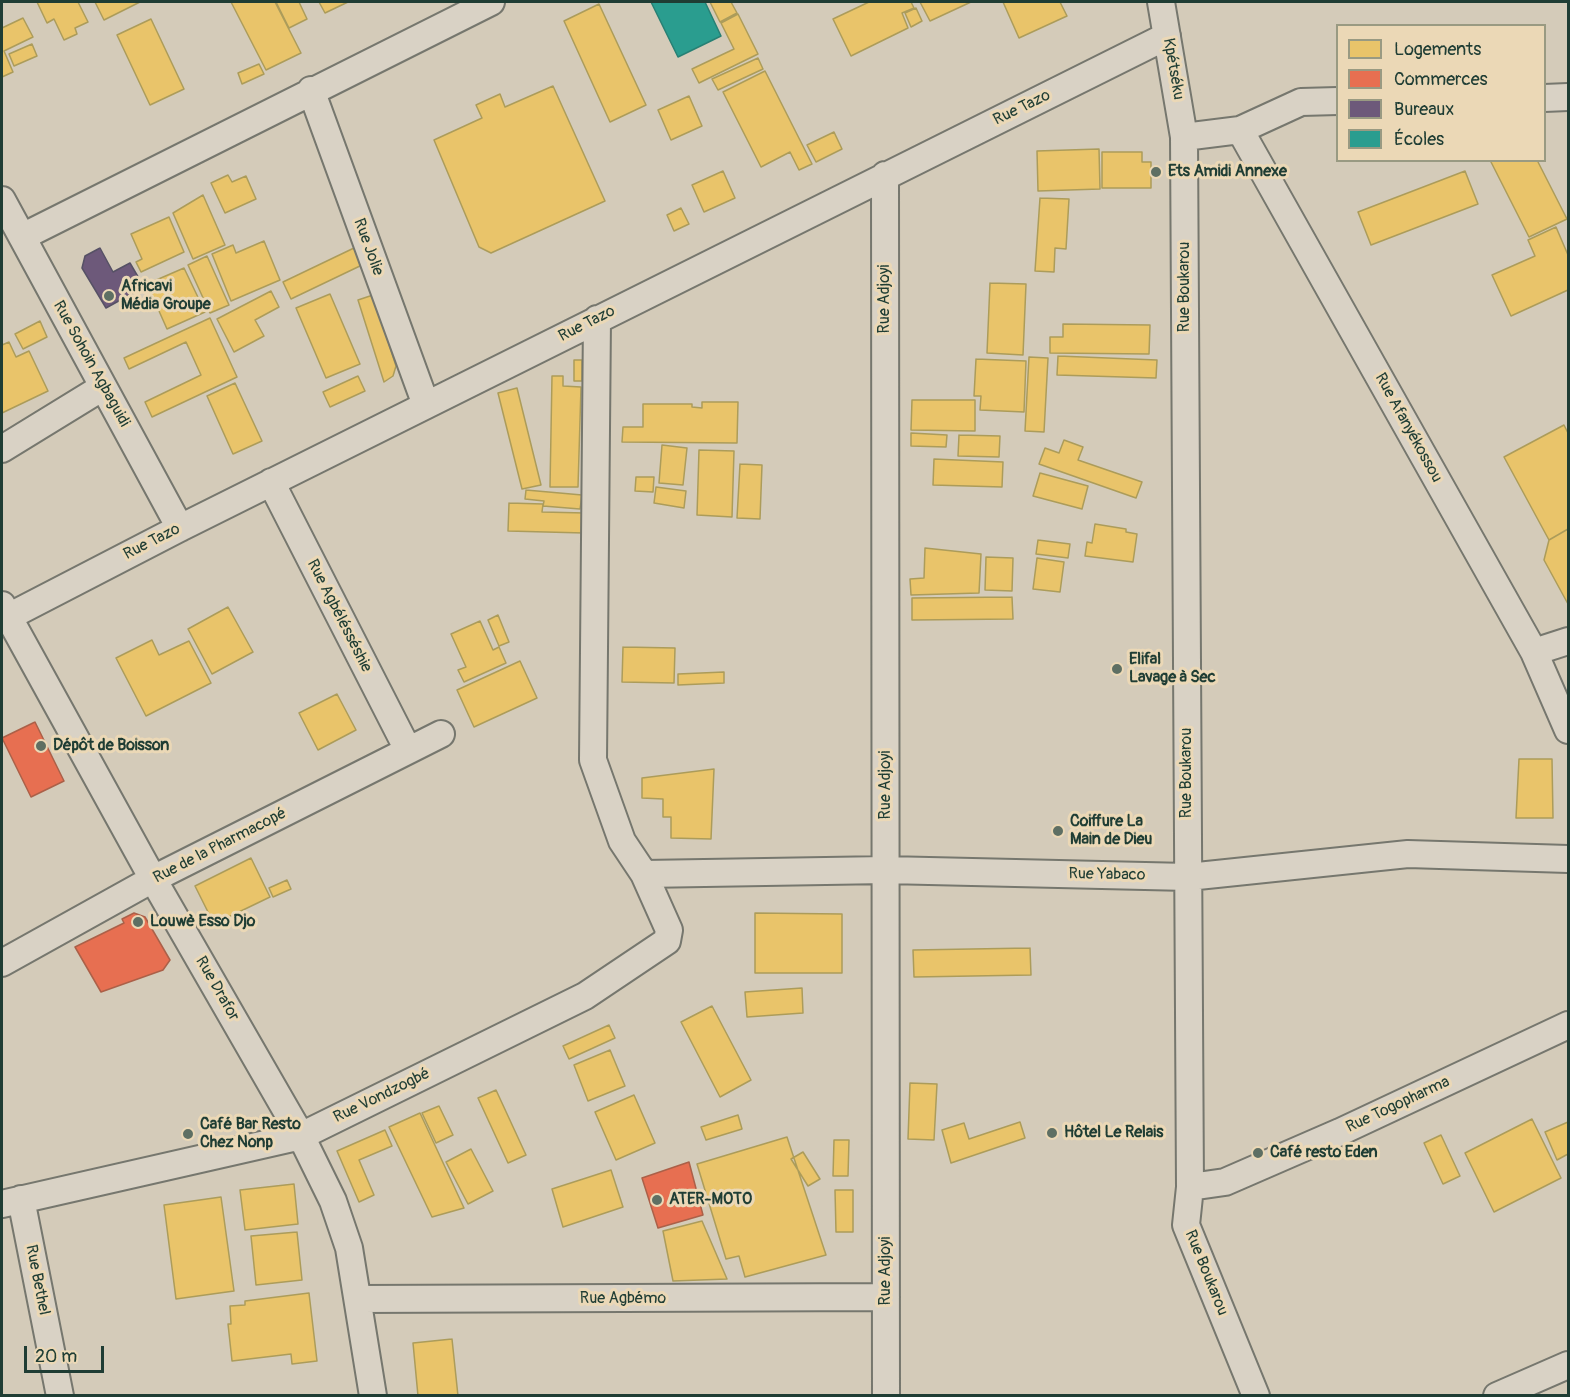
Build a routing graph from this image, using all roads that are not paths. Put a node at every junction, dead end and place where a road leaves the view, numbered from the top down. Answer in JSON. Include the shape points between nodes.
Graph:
{"nodes":[{"id":1,"x":491,"y":2,"type":"edge"},
{"id":2,"x":1161,"y":2,"type":"edge"},
{"id":3,"x":1167,"y":36,"type":"junction"},
{"id":4,"x":311,"y":90,"type":"junction"},
{"id":5,"x":1569,"y":97,"type":"edge"},
{"id":6,"x":1546,"y":98,"type":"edge"},
{"id":7,"x":1336,"y":102,"type":"edge"},
{"id":8,"x":1240,"y":130,"type":"junction"},
{"id":9,"x":1184,"y":137,"type":"junction"},
{"id":10,"x":885,"y":175,"type":"junction"},
{"id":11,"x":2,"y":200,"type":"edge"},
{"id":12,"x":22,"y":237,"type":"junction"},
{"id":13,"x":597,"y":319,"type":"junction"},
{"id":14,"x":103,"y":387,"type":"junction"},
{"id":15,"x":426,"y":405,"type":"junction"},
{"id":16,"x":2,"y":448,"type":"edge"},
{"id":17,"x":271,"y":482,"type":"junction"},
{"id":18,"x":180,"y":528,"type":"junction"},
{"id":19,"x":5,"y":611,"type":"edge"},
{"id":20,"x":1569,"y":640,"type":"edge"},
{"id":21,"x":1534,"y":652,"type":"junction"},
{"id":22,"x":1569,"y":730,"type":"edge"},
{"id":23,"x":441,"y":734,"type":"dead end"},
{"id":24,"x":408,"y":750,"type":"junction"},
{"id":25,"x":1569,"y":859,"type":"edge"},
{"id":26,"x":886,"y":870,"type":"junction"},
{"id":27,"x":644,"y":874,"type":"junction"},
{"id":28,"x":1188,"y":877,"type":"junction"},
{"id":29,"x":153,"y":879,"type":"junction"},
{"id":30,"x":2,"y":963,"type":"edge"},
{"id":31,"x":1569,"y":1025,"type":"edge"},
{"id":32,"x":301,"y":1136,"type":"junction"},
{"id":33,"x":1190,"y":1187,"type":"junction"},
{"id":34,"x":11,"y":1202,"type":"edge"},
{"id":35,"x":886,"y":1297,"type":"junction"},
{"id":36,"x":359,"y":1299,"type":"junction"},
{"id":37,"x":1569,"y":1365,"type":"edge"},
{"id":38,"x":60,"y":1395,"type":"edge"},
{"id":39,"x":373,"y":1395,"type":"edge"},
{"id":40,"x":886,"y":1395,"type":"edge"},
{"id":41,"x":1256,"y":1395,"type":"edge"},
{"id":42,"x":1497,"y":1395,"type":"edge"}],
"edges":[{"from":1,"to":4,"type":"street"},
{"from":2,"to":3,"type":"street","name":"Kpétséku"},
{"from":3,"to":9,"type":"street","name":"Kpétséku"},
{"from":3,"to":10,"type":"street","name":"Rue Tazo"},
{"from":4,"to":12,"type":"street"},
{"from":4,"to":15,"type":"street","name":"Rue Jolie"},
{"from":5,"to":6,"type":"street"},
{"from":7,"to":8,"type":"street","via":[[1301,102]]},
{"from":8,"to":9,"type":"street"},
{"from":8,"to":21,"type":"street","name":"Rue Afanyékossou"},
{"from":9,"to":28,"type":"street","name":"Rue Boukarou"},
{"from":10,"to":13,"type":"street","name":"Rue Tazo"},
{"from":10,"to":26,"type":"street","name":"Rue Adjoyi"},
{"from":11,"to":12,"type":"street","name":"Rue Sohoin Agbaguidi"},
{"from":12,"to":14,"type":"street","name":"Rue Sohoin Agbaguidi"},
{"from":13,"to":15,"type":"street","name":"Rue Tazo"},
{"from":13,"to":27,"type":"street","name":"Rue Vondzogbé","via":[[593,760],[621,841]]},
{"from":14,"to":16,"type":"street"},
{"from":14,"to":18,"type":"street","name":"Rue Sohoin Agbaguidi"},
{"from":15,"to":17,"type":"street","name":"Rue Tazo"},
{"from":17,"to":18,"type":"street","name":"Rue Tazo"},
{"from":17,"to":24,"type":"street","name":"Rue Agbélésséshie"},
{"from":18,"to":19,"type":"street","name":"Rue Tazo"},
{"from":19,"to":29,"type":"street","name":"Rue Drafor"},
{"from":20,"to":21,"type":"street"},
{"from":21,"to":22,"type":"street","name":"Rue Afanyékossou"},
{"from":23,"to":24,"type":"street","name":"Rue de la Pharmacopé"},
{"from":24,"to":29,"type":"street","name":"Rue de la Pharmacopé"},
{"from":25,"to":28,"type":"street","name":"Rue Yabaco","via":[[1408,854]]},
{"from":26,"to":27,"type":"street","name":"Rue Yabaco"},
{"from":26,"to":28,"type":"street","name":"Rue Yabaco"},
{"from":26,"to":35,"type":"street","name":"Rue Adjoyi"},
{"from":27,"to":32,"type":"street","name":"Rue Vondzogbé","via":[[669,930],[667,941],[585,996]]},
{"from":28,"to":33,"type":"street","name":"Rue Boukarou"},
{"from":29,"to":30,"type":"street","name":"Rue de la Pharmacopé"},
{"from":29,"to":32,"type":"street","name":"Rue Drafor"},
{"from":31,"to":33,"type":"street","name":"Rue Togopharma","via":[[1225,1182]]},
{"from":32,"to":34,"type":"street","name":"Rue Vondzogbé"},
{"from":32,"to":36,"type":"street","name":"Rue Drafor","via":[[343,1229]]},
{"from":33,"to":41,"type":"street","name":"Rue Boukarou","via":[[1186,1225]]},
{"from":34,"to":38,"type":"street","name":"Rue Bethel"},
{"from":35,"to":36,"type":"street","name":"Rue Agbémo"},
{"from":35,"to":40,"type":"street","name":"Rue Adjoyi"},
{"from":36,"to":39,"type":"street","name":"Rue Drafor"},
{"from":37,"to":42,"type":"street"}]}
